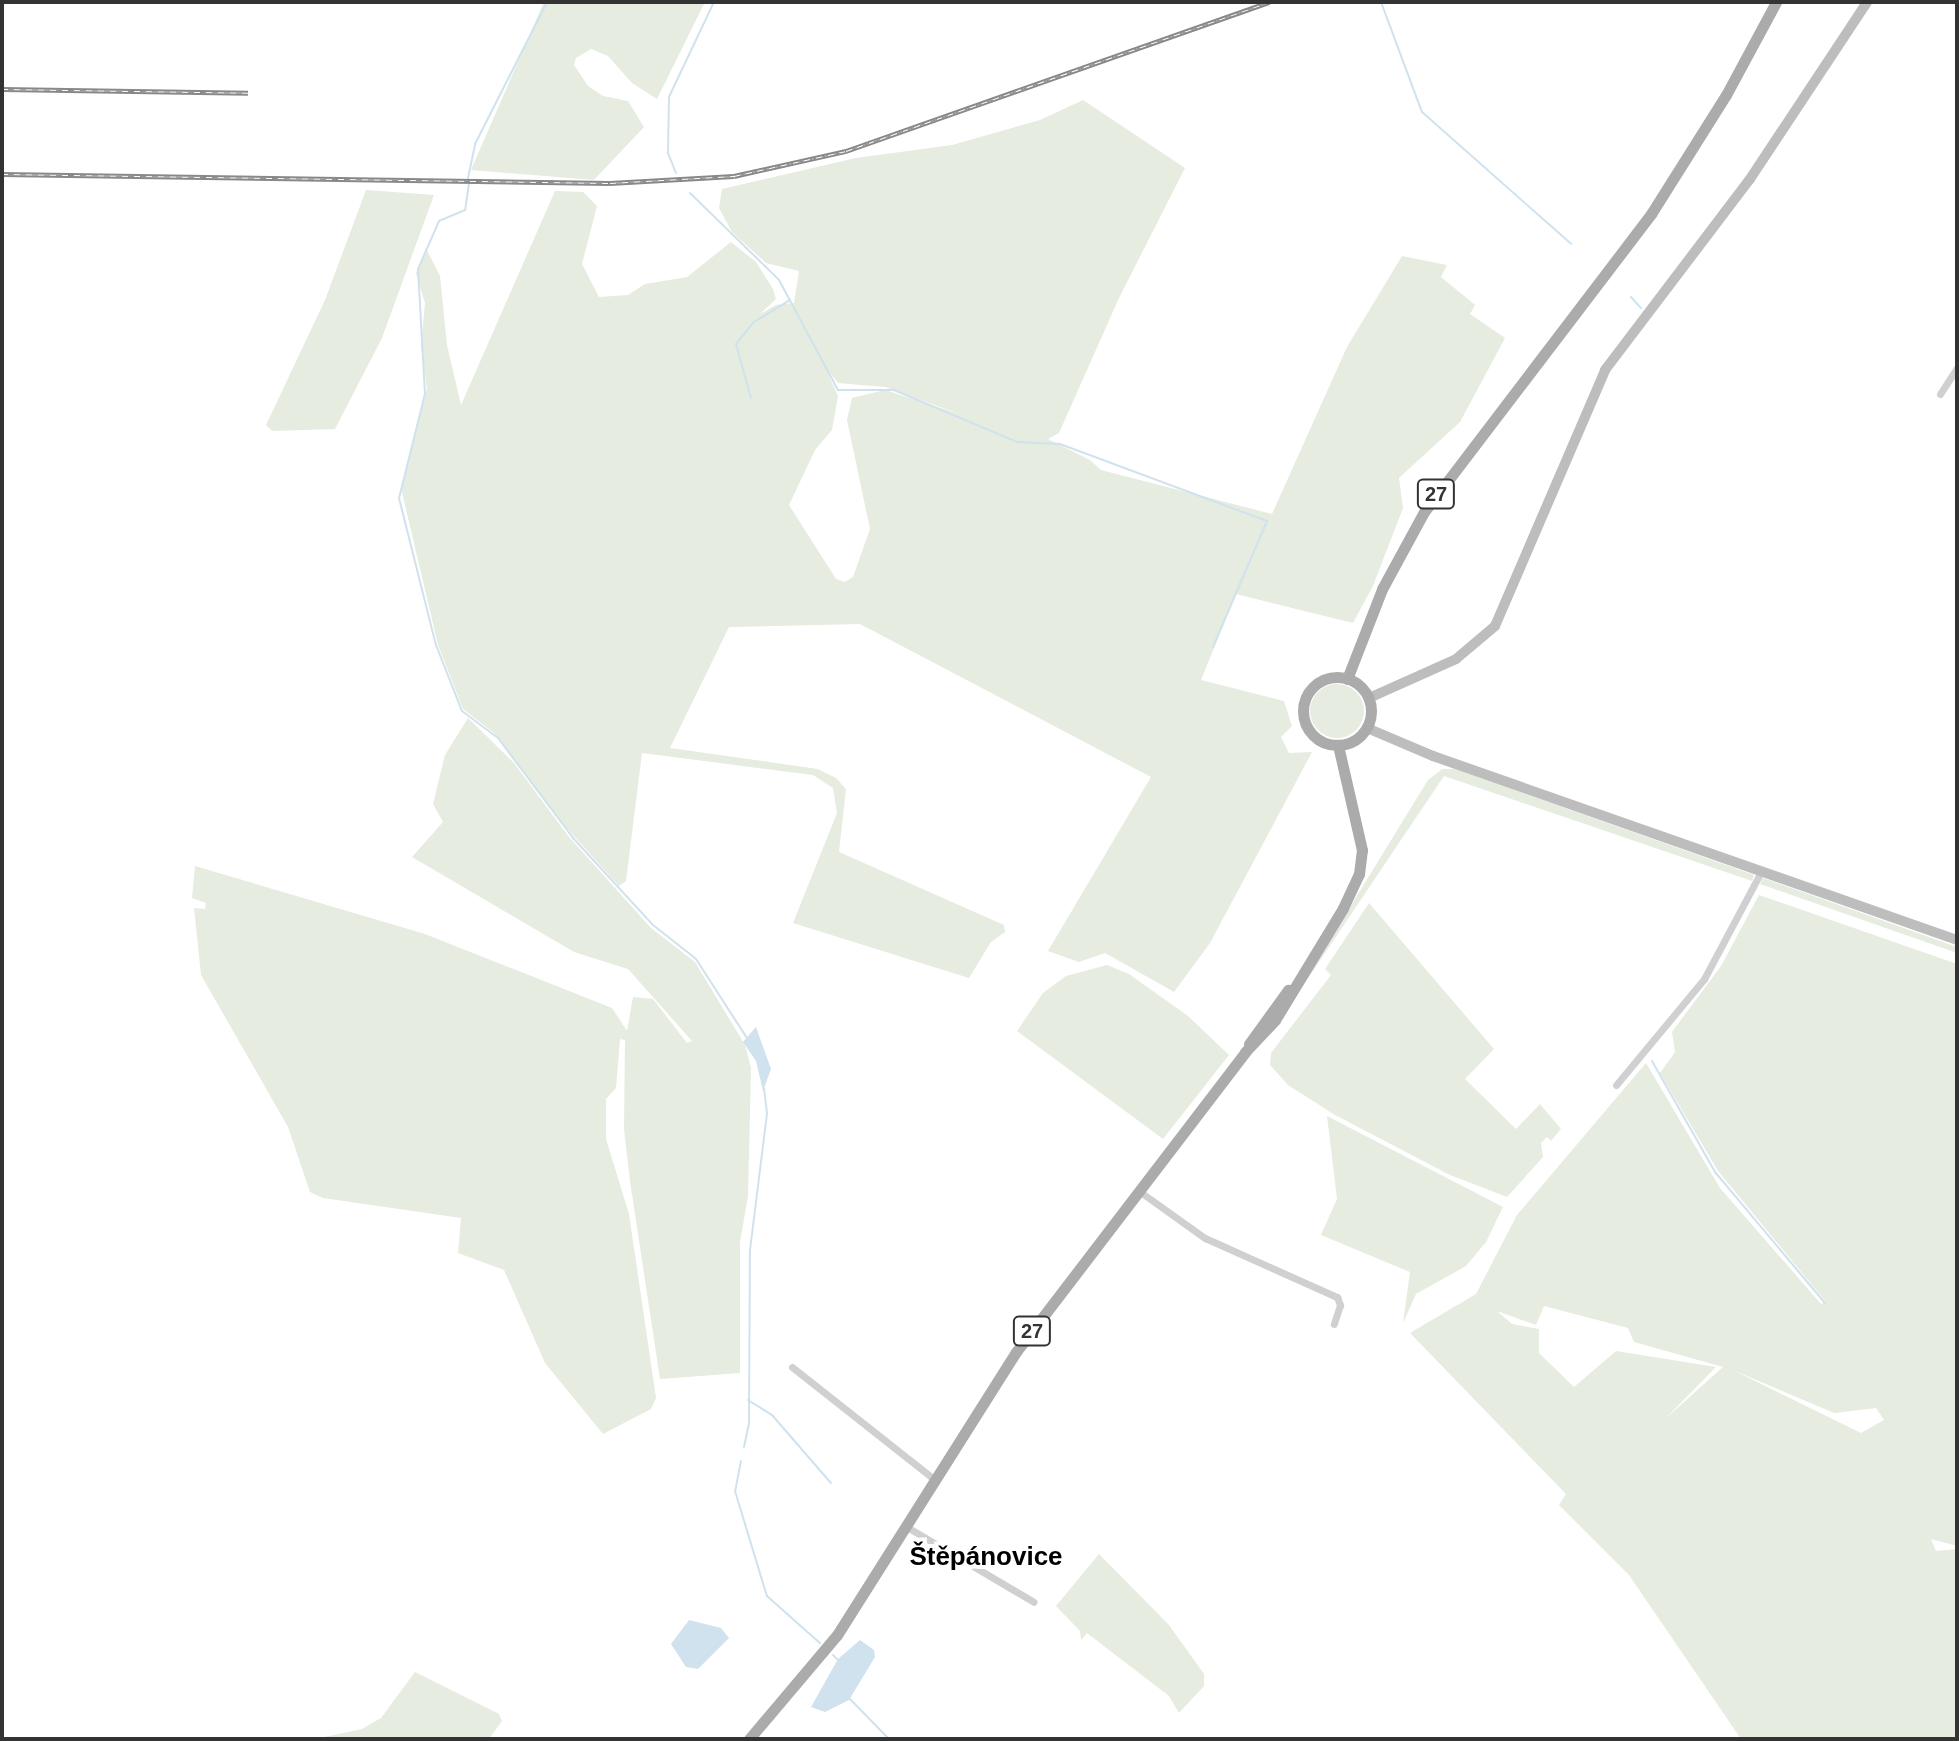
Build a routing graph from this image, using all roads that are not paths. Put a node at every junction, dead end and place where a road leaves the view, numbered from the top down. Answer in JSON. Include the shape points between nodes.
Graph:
{"nodes":[{"id":1,"x":1776,"y":2,"type":"edge"},
{"id":2,"x":1867,"y":2,"type":"edge"},
{"id":3,"x":1957,"y":368,"type":"edge"},
{"id":4,"x":1940,"y":394,"type":"dead end"},
{"id":5,"x":1347,"y":679,"type":"junction"},
{"id":6,"x":1369,"y":698,"type":"junction"},
{"id":7,"x":1367,"y":728,"type":"junction"},
{"id":8,"x":1338,"y":745,"type":"junction"},
{"id":9,"x":1761,"y":872,"type":"junction"},
{"id":10,"x":1957,"y":940,"type":"edge"},
{"id":11,"x":1616,"y":1085,"type":"dead end"},
{"id":12,"x":1139,"y":1191,"type":"junction"},
{"id":13,"x":1334,"y":1324,"type":"dead end"},
{"id":14,"x":792,"y":1367,"type":"dead end"},
{"id":15,"x":935,"y":1480,"type":"junction"},
{"id":16,"x":907,"y":1527,"type":"junction"},
{"id":17,"x":1034,"y":1602,"type":"dead end"},
{"id":18,"x":749,"y":1739,"type":"edge"}],
"edges":[{"from":1,"to":5,"type":"main road","number":"27","via":[[1651,214],[1424,512],[1382,589]]},
{"from":2,"to":6,"type":"main road","via":[[1750,179],[1605,370],[1583,410],[1501,618],[1466,653]]},
{"from":3,"to":4,"type":"street"},
{"from":5,"to":6,"type":"main road"},
{"from":5,"to":8,"type":"main road","via":[[1321,681],[1304,705],[1311,732]]},
{"from":6,"to":7,"type":"main road"},
{"from":7,"to":8,"type":"main road","via":[[1355,740]]},
{"from":7,"to":9,"type":"main road"},
{"from":8,"to":12,"type":"main road","number":"27","via":[[1360,834],[1361,866],[1343,908],[1300,977],[1268,1012],[1245,1052]]},
{"from":9,"to":10,"type":"main road"},
{"from":9,"to":11,"type":"street","via":[[1704,979]]},
{"from":12,"to":13,"type":"street","via":[[1205,1238],[1337,1297]]},
{"from":12,"to":15,"type":"main road","number":"27","via":[[1023,1343]]},
{"from":14,"to":15,"type":"street"},
{"from":15,"to":16,"type":"main road","number":"27"},
{"from":16,"to":17,"type":"street"},
{"from":16,"to":18,"type":"main road","number":"27","via":[[831,1644]]}]}
